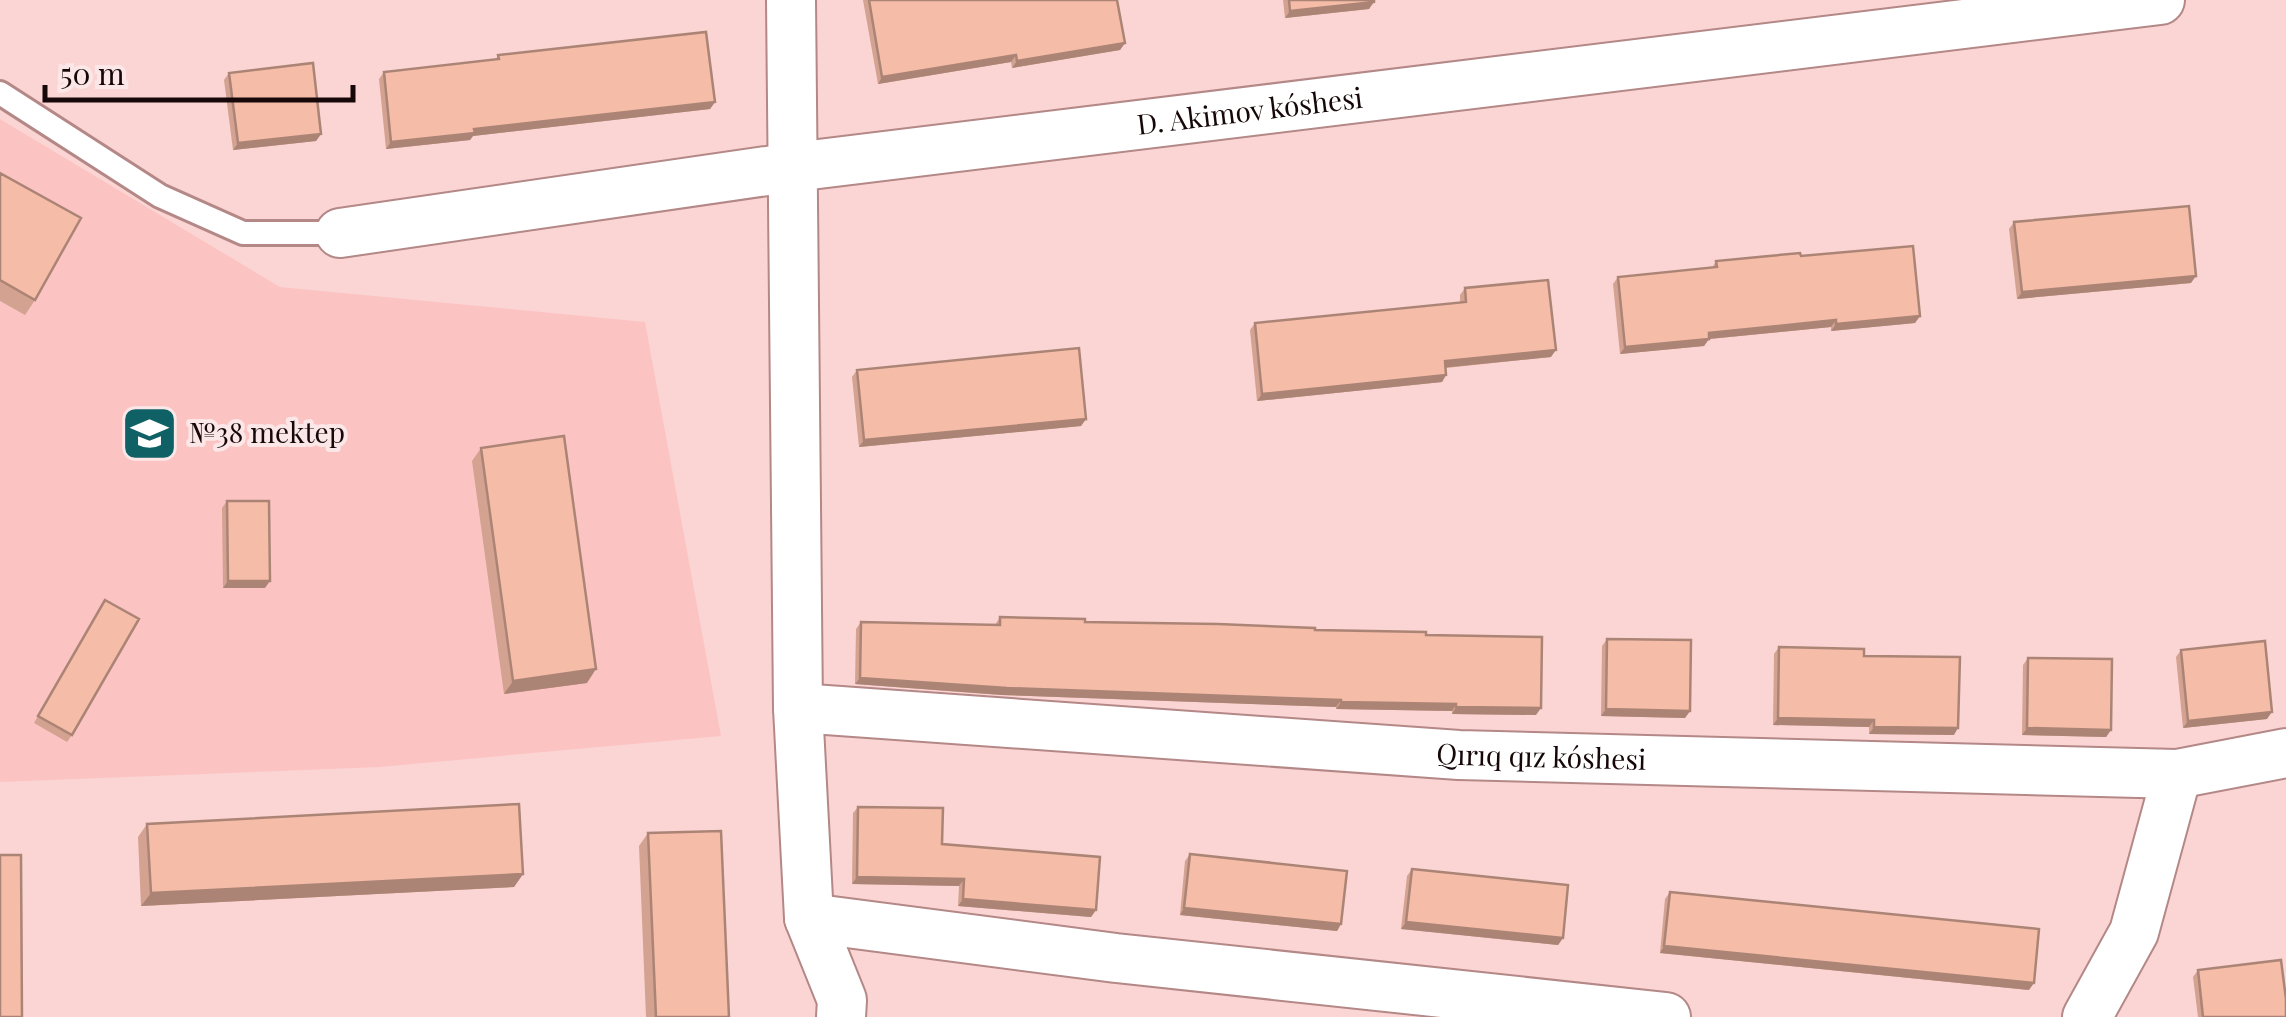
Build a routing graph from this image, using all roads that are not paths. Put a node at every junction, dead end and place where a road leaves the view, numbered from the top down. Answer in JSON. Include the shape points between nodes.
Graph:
{"nodes":[{"id":1,"x":792,"y":0,"type":"edge"},
{"id":2,"x":2160,"y":0,"type":"edge"},
{"id":3,"x":0,"y":93,"type":"edge"},
{"id":4,"x":794,"y":168,"type":"junction"},
{"id":5,"x":340,"y":233,"type":"joint"},
{"id":6,"x":798,"y":708,"type":"junction"},
{"id":7,"x":2286,"y":753,"type":"edge"},
{"id":8,"x":2177,"y":774,"type":"junction"},
{"id":9,"x":808,"y":918,"type":"junction"},
{"id":10,"x":840,"y":1017,"type":"edge"},
{"id":11,"x":1666,"y":1017,"type":"edge"},
{"id":12,"x":2087,"y":1017,"type":"edge"}],
"edges":[{"from":1,"to":4,"type":"street"},
{"from":2,"to":4,"type":"street","name":"D. Akimov kóshesi"},
{"from":3,"to":5,"type":"lane","via":[[160,196],[243,233]]},
{"from":4,"to":5,"type":"street","name":"D. Akimov kóshesi"},
{"from":4,"to":6,"type":"street"},
{"from":6,"to":8,"type":"street","name":"Qırıq qız kóshesi","via":[[1459,755]]},
{"from":6,"to":9,"type":"street"},
{"from":7,"to":8,"type":"street","name":"Qırıq qız kóshesi"},
{"from":8,"to":12,"type":"street","via":[[2134,932]]},
{"from":9,"to":10,"type":"street","via":[[842,1000]]},
{"from":9,"to":11,"type":"street"}]}
